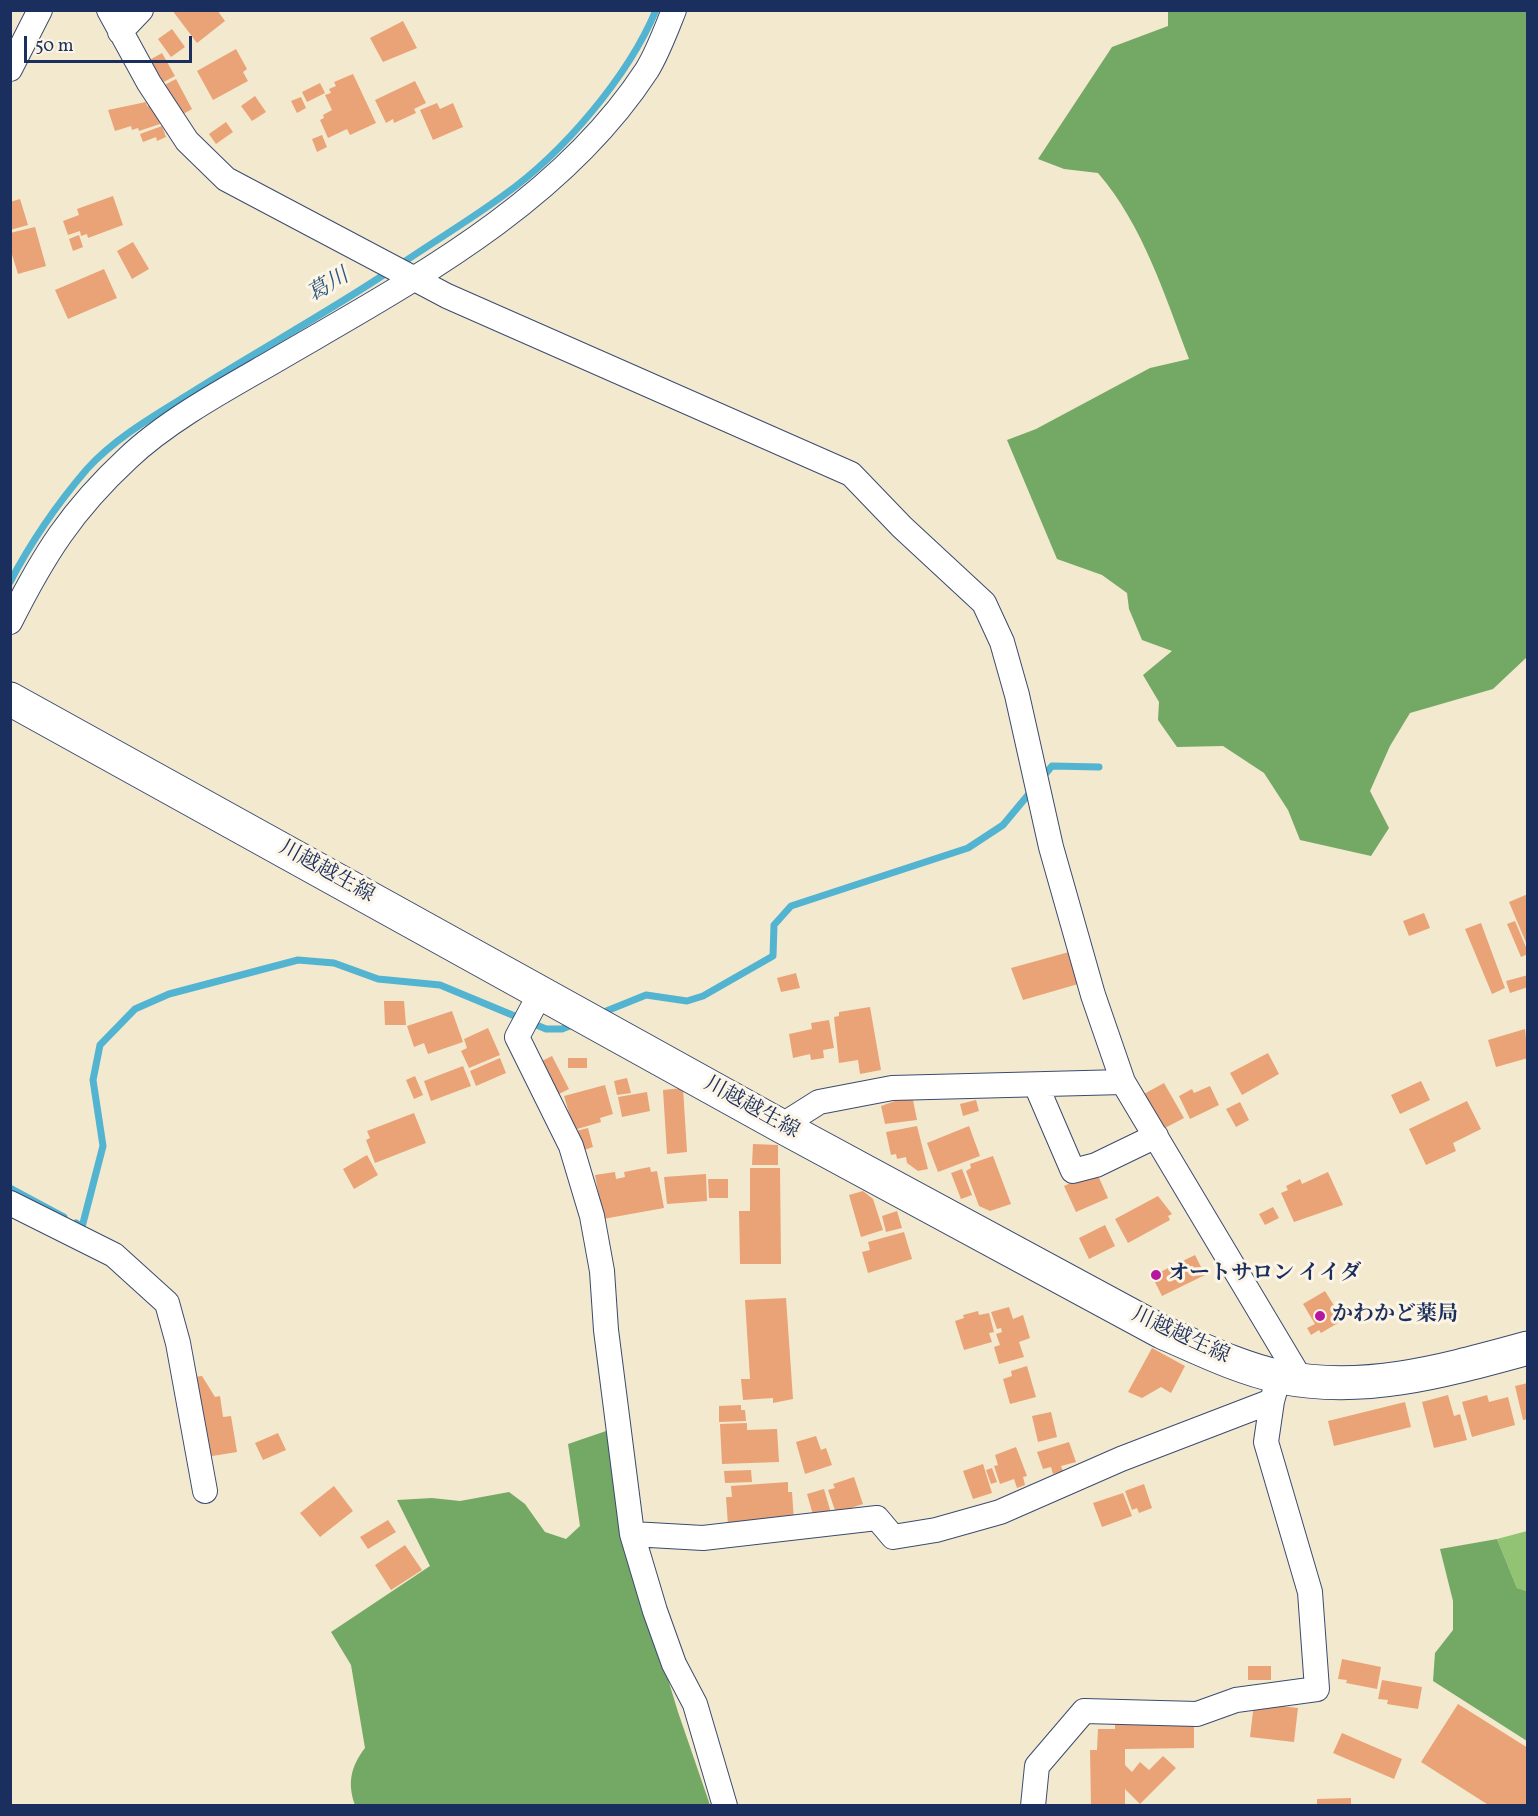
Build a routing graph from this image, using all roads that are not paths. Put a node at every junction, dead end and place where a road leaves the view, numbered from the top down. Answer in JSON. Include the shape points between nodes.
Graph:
{"nodes":[{"id":1,"x":40,"y":10,"type":"edge"},
{"id":2,"x":109,"y":10,"type":"edge"},
{"id":3,"x":141,"y":10,"type":"edge"},
{"id":4,"x":674,"y":10,"type":"edge"},
{"id":5,"x":120,"y":32,"type":"junction"},
{"id":6,"x":10,"y":69,"type":"edge"},
{"id":7,"x":413,"y":280,"type":"junction"},
{"id":8,"x":10,"y":622,"type":"edge"},
{"id":9,"x":10,"y":699,"type":"edge"},
{"id":10,"x":541,"y":992,"type":"junction"},
{"id":11,"x":1123,"y":1082,"type":"junction"},
{"id":12,"x":1036,"y":1085,"type":"junction"},
{"id":13,"x":781,"y":1126,"type":"junction"},
{"id":14,"x":1156,"y":1136,"type":"junction"},
{"id":15,"x":10,"y":1203,"type":"edge"},
{"id":16,"x":1527,"y":1348,"type":"edge"},
{"id":17,"x":1284,"y":1386,"type":"junction"},
{"id":18,"x":205,"y":1491,"type":"dead end"},
{"id":19,"x":633,"y":1534,"type":"junction"},
{"id":20,"x":725,"y":1806,"type":"edge"},
{"id":21,"x":1033,"y":1806,"type":"edge"}],
"edges":[{"from":1,"to":6,"type":"street"},
{"from":2,"to":5,"type":"street"},
{"from":3,"to":5,"type":"street"},
{"from":4,"to":7,"type":"street","via":[[648,68],[591,143],[477,237]]},
{"from":5,"to":7,"type":"street","via":[[187,141],[226,179]]},
{"from":7,"to":8,"type":"street","via":[[201,404],[130,456],[77,509],[38,566]]},
{"from":7,"to":11,"type":"street","via":[[851,474],[984,603],[1002,642],[1051,848],[1099,1016]]},
{"from":9,"to":10,"type":"main road","name":"川越越生線"},
{"from":10,"to":13,"type":"main road","name":"川越越生線"},
{"from":10,"to":19,"type":"street","via":[[517,1037],[571,1146],[592,1216]]},
{"from":11,"to":12,"type":"street"},
{"from":11,"to":14,"type":"street"},
{"from":12,"to":13,"type":"street","via":[[862,1092],[819,1102]]},
{"from":12,"to":14,"type":"street","via":[[1072,1171],[1096,1166]]},
{"from":13,"to":17,"type":"main road","name":"川越越生線","via":[[1162,1332]]},
{"from":14,"to":17,"type":"street"},
{"from":15,"to":18,"type":"street","via":[[114,1255],[167,1303]]},
{"from":16,"to":17,"type":"main road","name":"川越越生線","via":[[1395,1380]]},
{"from":17,"to":19,"type":"street","via":[[1000,1512],[936,1530],[893,1537],[876,1518],[703,1538]]},
{"from":17,"to":21,"type":"street","via":[[1266,1442],[1310,1592],[1317,1689],[1236,1700],[1197,1714],[1084,1711],[1037,1766]]},
{"from":19,"to":20,"type":"street","via":[[674,1664],[695,1704]]}]}
